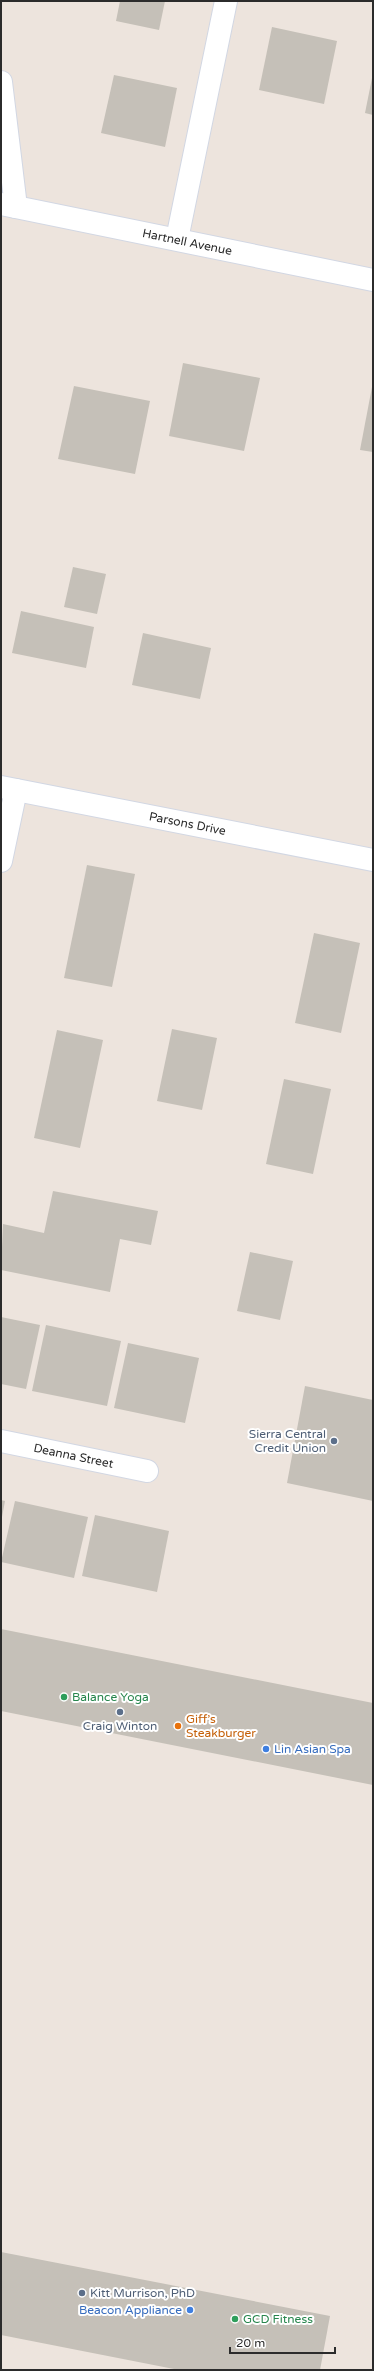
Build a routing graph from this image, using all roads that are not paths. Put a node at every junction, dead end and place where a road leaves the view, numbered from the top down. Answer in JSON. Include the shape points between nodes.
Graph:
{"nodes":[{"id":1,"x":226,"y":1,"type":"edge"},
{"id":2,"x":1,"y":82,"type":"edge"},
{"id":3,"x":8,"y":205,"type":"edge"},
{"id":4,"x":177,"y":239,"type":"junction"},
{"id":5,"x":373,"y":280,"type":"edge"},
{"id":6,"x":8,"y":789,"type":"edge"},
{"id":7,"x":373,"y":860,"type":"edge"},
{"id":8,"x":1,"y":861,"type":"edge"},
{"id":9,"x":1,"y":1441,"type":"edge"},
{"id":10,"x":147,"y":1471,"type":"dead end"}],
"edges":[{"from":1,"to":4,"type":"street"},
{"from":2,"to":3,"type":"street"},
{"from":3,"to":4,"type":"street","name":"Hartnell Avenue"},
{"from":4,"to":5,"type":"street","name":"Hartnell Avenue"},
{"from":6,"to":7,"type":"street","name":"Parsons Drive"},
{"from":6,"to":8,"type":"street"},
{"from":9,"to":10,"type":"street","name":"Deanna Street"}]}
